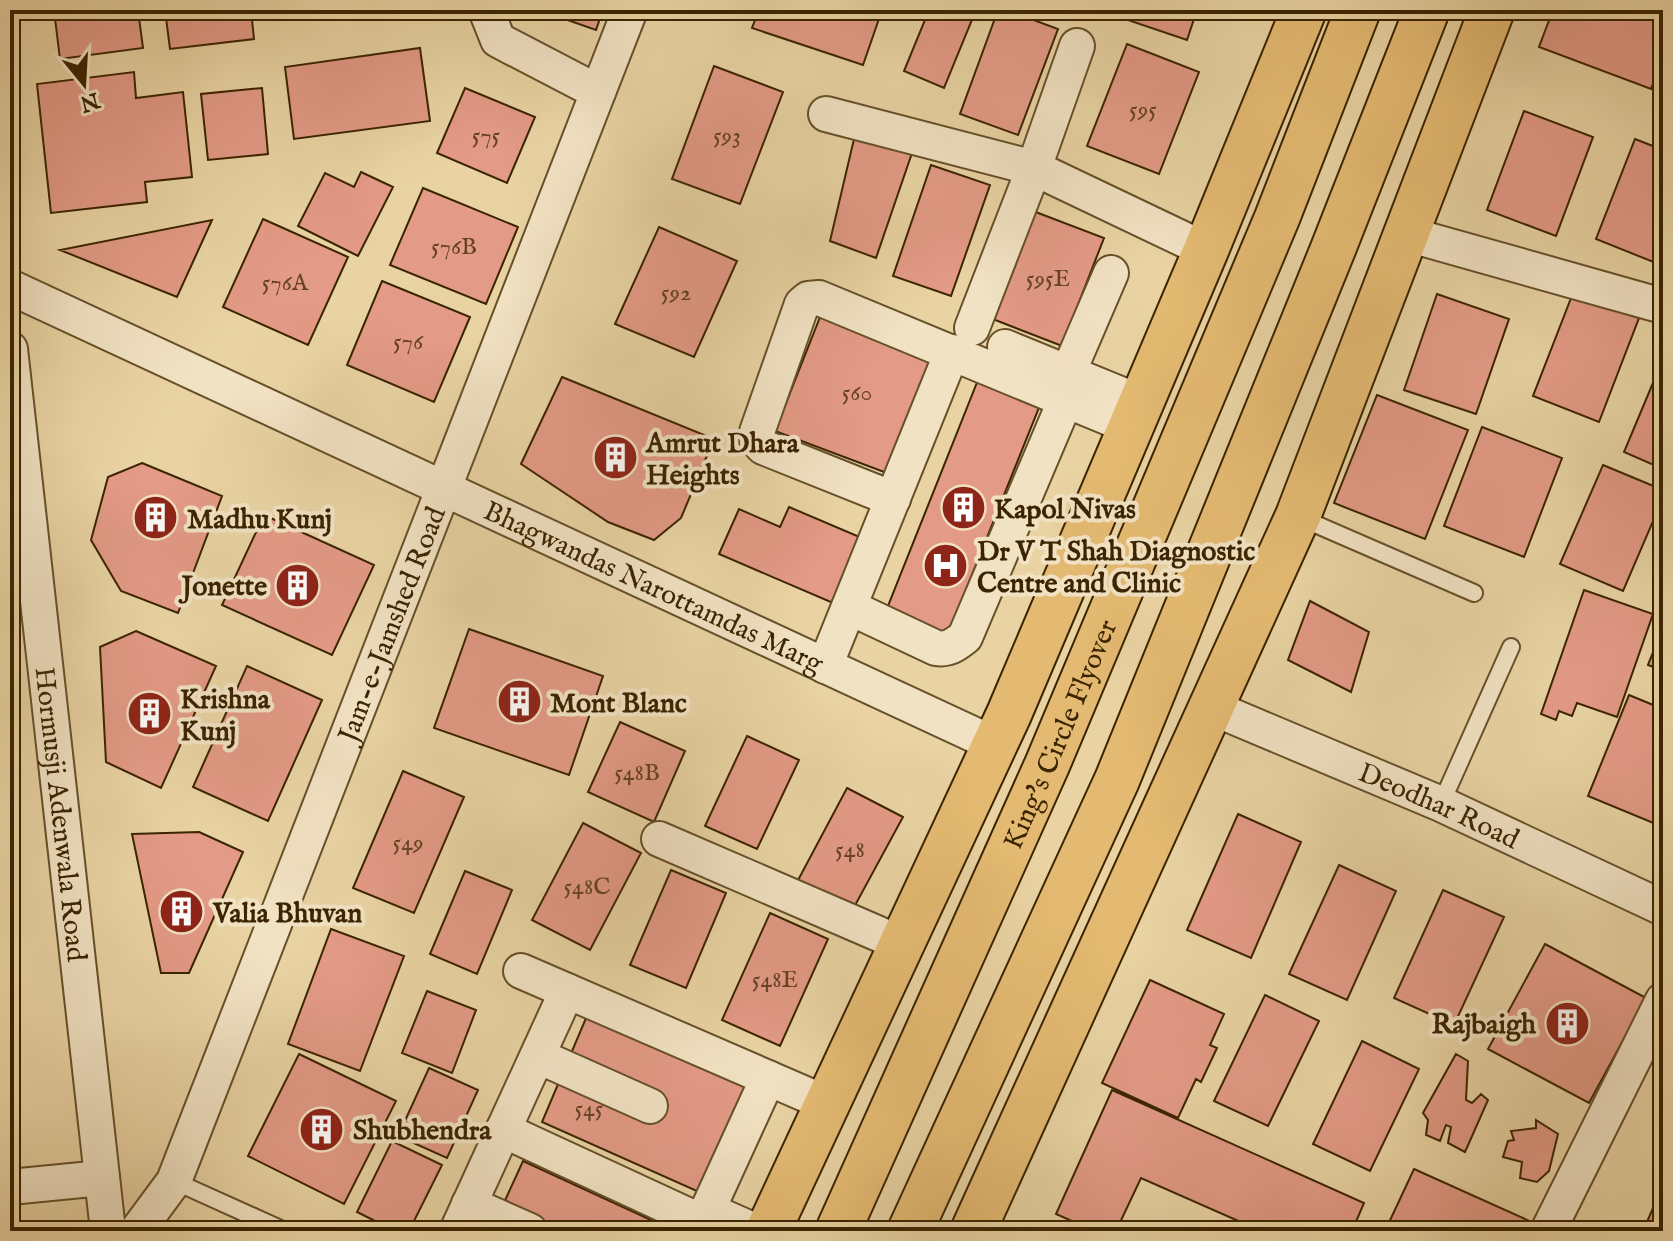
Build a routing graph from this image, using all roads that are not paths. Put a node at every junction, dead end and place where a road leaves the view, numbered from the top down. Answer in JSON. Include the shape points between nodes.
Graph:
{"nodes":[{"id":1,"x":486,"y":10,"type":"edge"},
{"id":2,"x":630,"y":10,"type":"edge"},
{"id":3,"x":1304,"y":10,"type":"edge"},
{"id":4,"x":1358,"y":10,"type":"edge"},
{"id":5,"x":1427,"y":10,"type":"edge"},
{"id":6,"x":1492,"y":10,"type":"edge"},
{"id":7,"x":1077,"y":46,"type":"dead end"},
{"id":8,"x":598,"y":92,"type":"junction"},
{"id":9,"x":826,"y":114,"type":"dead end"},
{"id":10,"x":1034,"y":168,"type":"junction"},
{"id":11,"x":1407,"y":234,"type":"junction"},
{"id":12,"x":1206,"y":250,"type":"junction"},
{"id":13,"x":1111,"y":273,"type":"dead end"},
{"id":14,"x":10,"y":287,"type":"edge"},
{"id":15,"x":1659,"y":305,"type":"dead end"},
{"id":16,"x":962,"y":340,"type":"junction"},
{"id":17,"x":1005,"y":347,"type":"dead end"},
{"id":18,"x":10,"y":349,"type":"edge"},
{"id":19,"x":1067,"y":386,"type":"junction"},
{"id":20,"x":1137,"y":415,"type":"junction"},
{"id":21,"x":442,"y":489,"type":"junction"},
{"id":22,"x":893,"y":499,"type":"junction"},
{"id":23,"x":1298,"y":516,"type":"junction"},
{"id":24,"x":1474,"y":593,"type":"dead end"},
{"id":25,"x":849,"y":607,"type":"junction"},
{"id":26,"x":1511,"y":647,"type":"dead end"},
{"id":27,"x":825,"y":666,"type":"junction"},
{"id":28,"x":1213,"y":708,"type":"junction"},
{"id":29,"x":994,"y":744,"type":"junction"},
{"id":30,"x":1441,"y":804,"type":"junction"},
{"id":31,"x":659,"y":839,"type":"dead end"},
{"id":32,"x":1663,"y":908,"type":"edge"},
{"id":33,"x":902,"y":944,"type":"junction"},
{"id":34,"x":521,"y":971,"type":"dead end"},
{"id":35,"x":567,"y":991,"type":"junction"},
{"id":36,"x":1663,"y":1000,"type":"edge"},
{"id":37,"x":538,"y":1056,"type":"junction"},
{"id":38,"x":768,"y":1078,"type":"junction"},
{"id":39,"x":828,"y":1104,"type":"junction"},
{"id":40,"x":650,"y":1106,"type":"dead end"},
{"id":41,"x":503,"y":1130,"type":"junction"},
{"id":42,"x":102,"y":1178,"type":"junction"},
{"id":43,"x":174,"y":1181,"type":"junction"},
{"id":44,"x":10,"y":1187,"type":"edge"},
{"id":45,"x":463,"y":1218,"type":"edge"},
{"id":46,"x":701,"y":1225,"type":"edge"},
{"id":47,"x":108,"y":1231,"type":"edge"},
{"id":48,"x":137,"y":1231,"type":"edge"},
{"id":49,"x":285,"y":1231,"type":"edge"},
{"id":50,"x":530,"y":1231,"type":"edge"},
{"id":51,"x":755,"y":1231,"type":"edge"},
{"id":52,"x":768,"y":1231,"type":"edge"},
{"id":53,"x":838,"y":1231,"type":"edge"},
{"id":54,"x":910,"y":1231,"type":"edge"},
{"id":55,"x":973,"y":1231,"type":"edge"},
{"id":56,"x":1548,"y":1231,"type":"edge"}],
"edges":[{"from":1,"to":8,"type":"street","via":[[498,40]]},
{"from":2,"to":8,"type":"street","name":"Jam-e-Jamshed Road"},
{"from":3,"to":12,"type":"highway"},
{"from":4,"to":53,"type":"highway","name":"King's Circle Flyover","via":[[1277,218],[1054,751]]},
{"from":5,"to":54,"type":"highway","via":[[1117,780]]},
{"from":6,"to":11,"type":"highway"},
{"from":7,"to":10,"type":"street"},
{"from":8,"to":21,"type":"street","name":"Jam-e-Jamshed Road"},
{"from":9,"to":10,"type":"street"},
{"from":10,"to":12,"type":"street"},
{"from":10,"to":16,"type":"street"},
{"from":11,"to":15,"type":"street"},
{"from":11,"to":23,"type":"highway"},
{"from":12,"to":20,"type":"highway"},
{"from":13,"to":19,"type":"street"},
{"from":14,"to":21,"type":"street","name":"Bhagwandas Narottamdas Marg"},
{"from":16,"to":19,"type":"street"},
{"from":16,"to":22,"type":"street"},
{"from":16,"to":22,"type":"street","via":[[819,298],[802,304],[757,440],[763,447]]},
{"from":17,"to":19,"type":"street"},
{"from":18,"to":42,"type":"street","name":"Hormusji Adenwala Road"},
{"from":19,"to":20,"type":"street"},
{"from":19,"to":25,"type":"street","via":[[965,637],[945,649],[936,648]]},
{"from":20,"to":29,"type":"highway"},
{"from":21,"to":27,"type":"street","name":"Bhagwandas Narottamdas Marg"},
{"from":21,"to":43,"type":"street","name":"Jam-e-Jamshed Road"},
{"from":22,"to":25,"type":"street"},
{"from":23,"to":24,"type":"lane"},
{"from":23,"to":28,"type":"highway"},
{"from":25,"to":27,"type":"street"},
{"from":26,"to":30,"type":"lane"},
{"from":27,"to":29,"type":"street","name":"Bhagwandas Narottamdas Marg"},
{"from":28,"to":30,"type":"street","name":"Deodhar Road"},
{"from":28,"to":55,"type":"highway"},
{"from":29,"to":33,"type":"highway"},
{"from":30,"to":32,"type":"street","name":"Deodhar Road"},
{"from":31,"to":33,"type":"street"},
{"from":33,"to":39,"type":"highway"},
{"from":34,"to":35,"type":"street"},
{"from":35,"to":37,"type":"street"},
{"from":35,"to":38,"type":"street"},
{"from":36,"to":56,"type":"street"},
{"from":37,"to":40,"type":"street"},
{"from":37,"to":41,"type":"street"},
{"from":38,"to":39,"type":"street"},
{"from":38,"to":46,"type":"street"},
{"from":39,"to":52,"type":"highway"},
{"from":41,"to":45,"type":"street"},
{"from":41,"to":46,"type":"street"},
{"from":42,"to":44,"type":"street"},
{"from":42,"to":47,"type":"street","name":"Hormusji Adenwala Road"},
{"from":43,"to":48,"type":"street","name":"Jam-e-Jamshed Road"},
{"from":43,"to":49,"type":"lane"},
{"from":45,"to":50,"type":"street"},
{"from":46,"to":51,"type":"street"}]}
